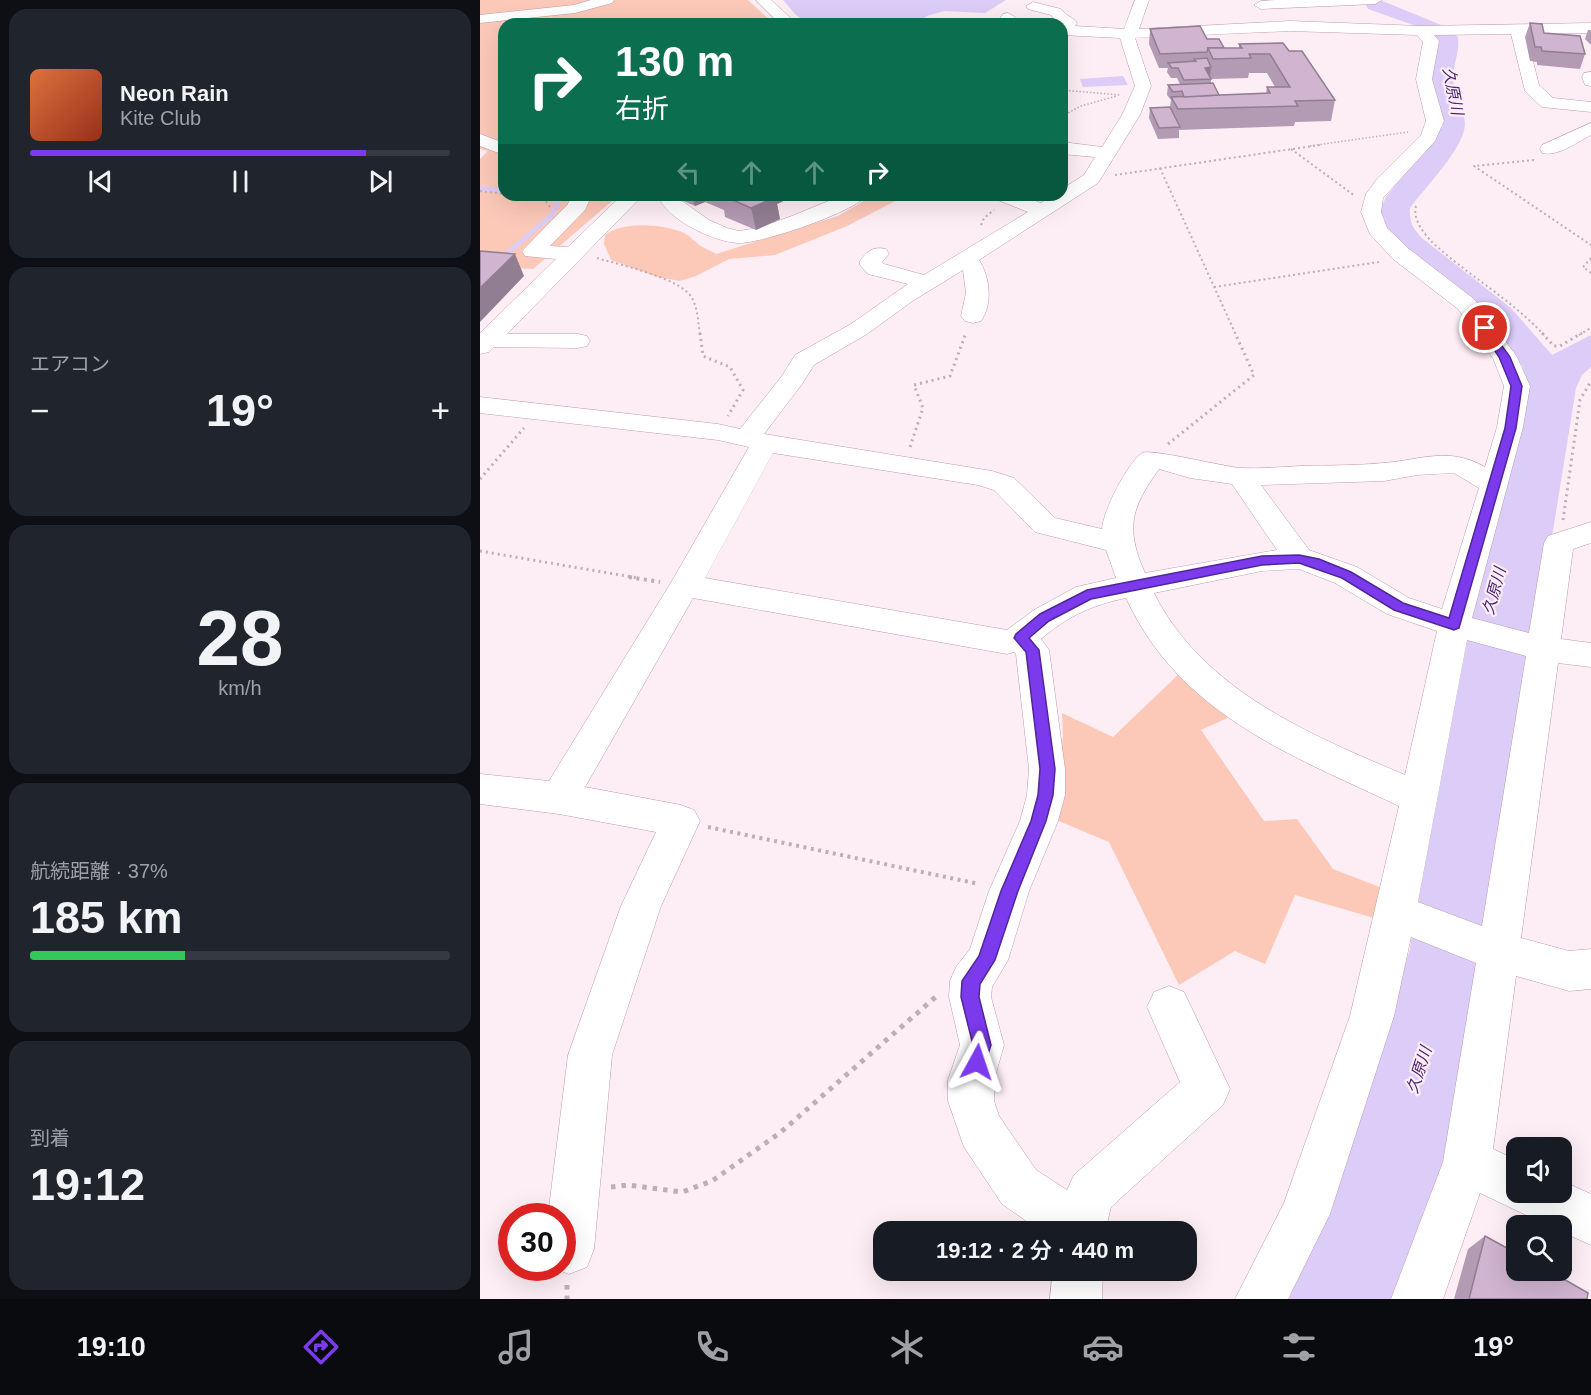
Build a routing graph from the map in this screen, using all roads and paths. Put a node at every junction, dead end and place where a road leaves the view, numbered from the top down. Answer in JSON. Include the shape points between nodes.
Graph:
{"nodes":[{"id":1,"x":607,"y":0,"type":"edge"},
{"id":2,"x":621,"y":0,"type":"edge"},
{"id":3,"x":764,"y":0,"type":"edge"},
{"id":4,"x":1142,"y":0,"type":"edge"},
{"id":5,"x":1375,"y":0,"type":"edge"},
{"id":6,"x":1359,"y":1,"type":"edge"},
{"id":7,"x":1259,"y":2,"type":"edge"},
{"id":8,"x":1034,"y":6,"type":"dead end"},
{"id":9,"x":1075,"y":7,"type":"dead end"},
{"id":10,"x":566,"y":18,"type":"edge"},
{"id":11,"x":783,"y":18,"type":"edge"},
{"id":12,"x":1060,"y":18,"type":"edge"},
{"id":13,"x":480,"y":19,"type":"edge"},
{"id":14,"x":1068,"y":25,"type":"edge"},
{"id":15,"x":1275,"y":26,"type":"junction"},
{"id":16,"x":1422,"y":26,"type":"junction"},
{"id":17,"x":1068,"y":28,"type":"edge"},
{"id":18,"x":1591,"y":28,"type":"edge"},
{"id":19,"x":1517,"y":29,"type":"junction"},
{"id":20,"x":1128,"y":34,"type":"junction"},
{"id":21,"x":1068,"y":91,"type":"edge"},
{"id":22,"x":1591,"y":108,"type":"edge"},
{"id":23,"x":1068,"y":113,"type":"edge"},
{"id":24,"x":1432,"y":128,"type":"junction"},
{"id":25,"x":1591,"y":128,"type":"edge"},
{"id":26,"x":480,"y":140,"type":"edge"},
{"id":27,"x":498,"y":147,"type":"edge"},
{"id":28,"x":1068,"y":149,"type":"edge"},
{"id":29,"x":1291,"y":149,"type":"junction"},
{"id":30,"x":1549,"y":149,"type":"joint"},
{"id":31,"x":1106,"y":153,"type":"junction"},
{"id":32,"x":1160,"y":168,"type":"junction"},
{"id":33,"x":1091,"y":179,"type":"junction"},
{"id":34,"x":480,"y":191,"type":"edge"},
{"id":35,"x":498,"y":193,"type":"edge"},
{"id":36,"x":1068,"y":194,"type":"edge"},
{"id":37,"x":546,"y":201,"type":"edge"},
{"id":38,"x":579,"y":201,"type":"edge"},
{"id":39,"x":627,"y":201,"type":"edge"},
{"id":40,"x":670,"y":201,"type":"edge"},
{"id":41,"x":844,"y":201,"type":"edge"},
{"id":42,"x":1018,"y":201,"type":"edge"},
{"id":43,"x":1056,"y":201,"type":"edge"},
{"id":44,"x":1416,"y":206,"type":"dead end"},
{"id":45,"x":1371,"y":208,"type":"junction"},
{"id":46,"x":1042,"y":210,"type":"junction"},
{"id":47,"x":981,"y":225,"type":"dead end"},
{"id":48,"x":550,"y":233,"type":"junction"},
{"id":49,"x":1009,"y":233,"type":"junction"},
{"id":50,"x":1591,"y":245,"type":"edge"},
{"id":51,"x":575,"y":253,"type":"junction"},
{"id":52,"x":878,"y":254,"type":"dead end"},
{"id":53,"x":965,"y":257,"type":"junction"},
{"id":54,"x":1406,"y":258,"type":"junction"},
{"id":55,"x":1591,"y":258,"type":"edge"},
{"id":56,"x":1591,"y":273,"type":"edge"},
{"id":57,"x":926,"y":282,"type":"junction"},
{"id":58,"x":1214,"y":286,"type":"junction"},
{"id":59,"x":973,"y":316,"type":"joint"},
{"id":60,"x":1591,"y":328,"type":"edge"},
{"id":61,"x":578,"y":341,"type":"dead end"},
{"id":62,"x":484,"y":343,"type":"edge"},
{"id":63,"x":1591,"y":381,"type":"edge"},
{"id":64,"x":480,"y":405,"type":"edge"},
{"id":65,"x":539,"y":412,"type":"junction"},
{"id":66,"x":718,"y":432,"type":"junction"},
{"id":67,"x":756,"y":441,"type":"junction"},
{"id":68,"x":1152,"y":459,"type":"junction"},
{"id":69,"x":905,"y":464,"type":"junction"},
{"id":70,"x":1242,"y":477,"type":"junction"},
{"id":71,"x":480,"y":479,"type":"edge"},
{"id":72,"x":1494,"y":485,"type":"junction"},
{"id":73,"x":1591,"y":532,"type":"edge"},
{"id":74,"x":1118,"y":543,"type":"junction"},
{"id":75,"x":1559,"y":543,"type":"junction"},
{"id":76,"x":480,"y":551,"type":"edge"},
{"id":77,"x":1299,"y":559,"type":"junction"},
{"id":78,"x":1134,"y":584,"type":"junction"},
{"id":79,"x":684,"y":586,"type":"junction"},
{"id":80,"x":1454,"y":625,"type":"junction"},
{"id":81,"x":1021,"y":638,"type":"junction"},
{"id":82,"x":1543,"y":649,"type":"junction"},
{"id":83,"x":1591,"y":656,"type":"edge"},
{"id":84,"x":480,"y":789,"type":"edge"},
{"id":85,"x":559,"y":798,"type":"junction"},
{"id":86,"x":1418,"y":798,"type":"junction"},
{"id":87,"x":681,"y":821,"type":"junction"},
{"id":88,"x":1009,"y":891,"type":"junction"},
{"id":89,"x":1396,"y":912,"type":"junction"},
{"id":90,"x":1498,"y":952,"type":"junction"},
{"id":91,"x":1591,"y":969,"type":"edge"},
{"id":92,"x":971,"y":981,"type":"junction"},
{"id":93,"x":1169,"y":1007,"type":"dead end"},
{"id":94,"x":1467,"y":1162,"type":"junction"},
{"id":95,"x":1506,"y":1180,"type":"edge"},
{"id":96,"x":575,"y":1191,"type":"junction"},
{"id":97,"x":574,"y":1203,"type":"edge"},
{"id":98,"x":1555,"y":1203,"type":"edge"},
{"id":99,"x":1591,"y":1220,"type":"edge"},
{"id":100,"x":1055,"y":1221,"type":"edge"},
{"id":101,"x":1084,"y":1221,"type":"edge"},
{"id":102,"x":1077,"y":1281,"type":"edge"},
{"id":103,"x":1076,"y":1299,"type":"edge"},
{"id":104,"x":1261,"y":1299,"type":"edge"},
{"id":105,"x":1417,"y":1299,"type":"edge"}],
"edges":[{"from":1,"to":13,"type":"street","via":[[575,9]]},
{"from":2,"to":10,"type":"street"},
{"from":3,"to":11,"type":"street"},
{"from":4,"to":20,"type":"street"},
{"from":5,"to":6,"type":"street"},
{"from":6,"to":7,"type":"street"},
{"from":7,"to":15,"type":"street"},
{"from":8,"to":12,"type":"street","via":[[1056,12]]},
{"from":9,"to":14,"type":"street"},
{"from":15,"to":16,"type":"street"},
{"from":15,"to":20,"type":"street"},
{"from":16,"to":19,"type":"street"},
{"from":16,"to":24,"type":"street","via":[[1431,41],[1424,79],[1435,121]]},
{"from":17,"to":20,"type":"street"},
{"from":18,"to":19,"type":"street"},
{"from":19,"to":22,"type":"street","via":[[1531,87],[1548,103]]},
{"from":20,"to":31,"type":"street","via":[[1143,86],[1131,115]]},
{"from":21,"to":23,"type":"path","via":[[1121,95]]},
{"from":24,"to":29,"type":"path"},
{"from":24,"to":45,"type":"street","via":[[1429,137],[1385,182]]},
{"from":25,"to":30,"type":"street"},
{"from":26,"to":27,"type":"street"},
{"from":28,"to":31,"type":"street"},
{"from":29,"to":32,"type":"path"},
{"from":29,"to":45,"type":"path"},
{"from":30,"to":50,"type":"path","via":[[1542,159],[1474,166]]},
{"from":31,"to":33,"type":"street"},
{"from":32,"to":33,"type":"path"},
{"from":32,"to":58,"type":"path"},
{"from":33,"to":36,"type":"street"},
{"from":34,"to":35,"type":"path"},
{"from":37,"to":48,"type":"path","via":[[550,205],[538,227]]},
{"from":38,"to":48,"type":"street"},
{"from":39,"to":51,"type":"street"},
{"from":40,"to":41,"type":"street","via":[[710,230],[740,237]]},
{"from":42,"to":46,"type":"street"},
{"from":43,"to":46,"type":"street"},
{"from":44,"to":60,"type":"path","via":[[1417,221],[1431,241],[1528,318],[1554,346]]},
{"from":45,"to":54,"type":"street","via":[[1377,230]]},
{"from":46,"to":49,"type":"street"},
{"from":47,"to":49,"type":"street"},
{"from":48,"to":51,"type":"street","via":[[533,251]]},
{"from":49,"to":53,"type":"street"},
{"from":51,"to":62,"type":"street"},
{"from":51,"to":66,"type":"path","via":[[671,282],[691,296],[703,356],[730,367],[744,390]]},
{"from":52,"to":57,"type":"street","via":[[871,261],[876,269]]},
{"from":53,"to":57,"type":"street"},
{"from":53,"to":59,"type":"street","via":[[971,262],[979,289]]},
{"from":54,"to":58,"type":"path"},
{"from":54,"to":72,"type":"street","via":[[1466,304],[1504,357],[1517,386]]},
{"from":55,"to":56,"type":"path","via":[[1583,267]]},
{"from":57,"to":67,"type":"street","via":[[859,329],[804,360]]},
{"from":58,"to":68,"type":"path","via":[[1254,375]]},
{"from":59,"to":69,"type":"path","via":[[950,376],[914,385],[923,408]]},
{"from":61,"to":62,"type":"street"},
{"from":63,"to":75,"type":"path","via":[[1580,400]]},
{"from":64,"to":65,"type":"street"},
{"from":65,"to":66,"type":"street"},
{"from":65,"to":71,"type":"path"},
{"from":66,"to":67,"type":"street"},
{"from":67,"to":69,"type":"street"},
{"from":67,"to":79,"type":"street"},
{"from":68,"to":70,"type":"street"},
{"from":68,"to":74,"type":"street","via":[[1126,498],[1118,519]]},
{"from":69,"to":74,"type":"street","via":[[1004,484],[1045,525]]},
{"from":70,"to":72,"type":"street","via":[[1384,472],[1459,464]]},
{"from":70,"to":77,"type":"street"},
{"from":72,"to":80,"type":"street"},
{"from":73,"to":75,"type":"street"},
{"from":74,"to":78,"type":"street"},
{"from":75,"to":82,"type":"street"},
{"from":76,"to":79,"type":"path"},
{"from":77,"to":78,"type":"street","via":[[1262,561]]},
{"from":77,"to":80,"type":"street","via":[[1347,575],[1398,606]]},
{"from":78,"to":81,"type":"street","via":[[1087,595],[1045,618]]},
{"from":78,"to":86,"type":"street","via":[[1145,607],[1185,660],[1248,713],[1282,735]]},
{"from":79,"to":81,"type":"street","via":[[1007,642]]},
{"from":79,"to":85,"type":"street"},
{"from":80,"to":82,"type":"street"},
{"from":80,"to":86,"type":"street"},
{"from":81,"to":88,"type":"street","via":[[1032,650],[1047,769],[1046,795]]},
{"from":82,"to":83,"type":"street"},
{"from":82,"to":90,"type":"street"},
{"from":84,"to":85,"type":"street"},
{"from":85,"to":87,"type":"street"},
{"from":86,"to":89,"type":"street"},
{"from":87,"to":88,"type":"path"},
{"from":87,"to":96,"type":"street","via":[[641,906],[590,1055]]},
{"from":88,"to":92,"type":"street","via":[[987,960]]},
{"from":89,"to":90,"type":"street"},
{"from":89,"to":104,"type":"street","via":[[1372,1016],[1305,1214]]},
{"from":90,"to":91,"type":"street","via":[[1569,971]]},
{"from":90,"to":94,"type":"street"},
{"from":92,"to":96,"type":"path","via":[[939,993],[781,1132],[712,1181],[682,1192],[628,1185]]},
{"from":92,"to":100,"type":"street","via":[[970,997],[982,1045],[971,1080],[971,1101],[981,1130],[1019,1187]]},
{"from":93,"to":101,"type":"street","via":[[1207,1089],[1091,1192]]},
{"from":94,"to":95,"type":"street"},
{"from":94,"to":105,"type":"street"},
{"from":96,"to":97,"type":"street"},
{"from":98,"to":99,"type":"street"},
{"from":102,"to":103,"type":"street"}]}
